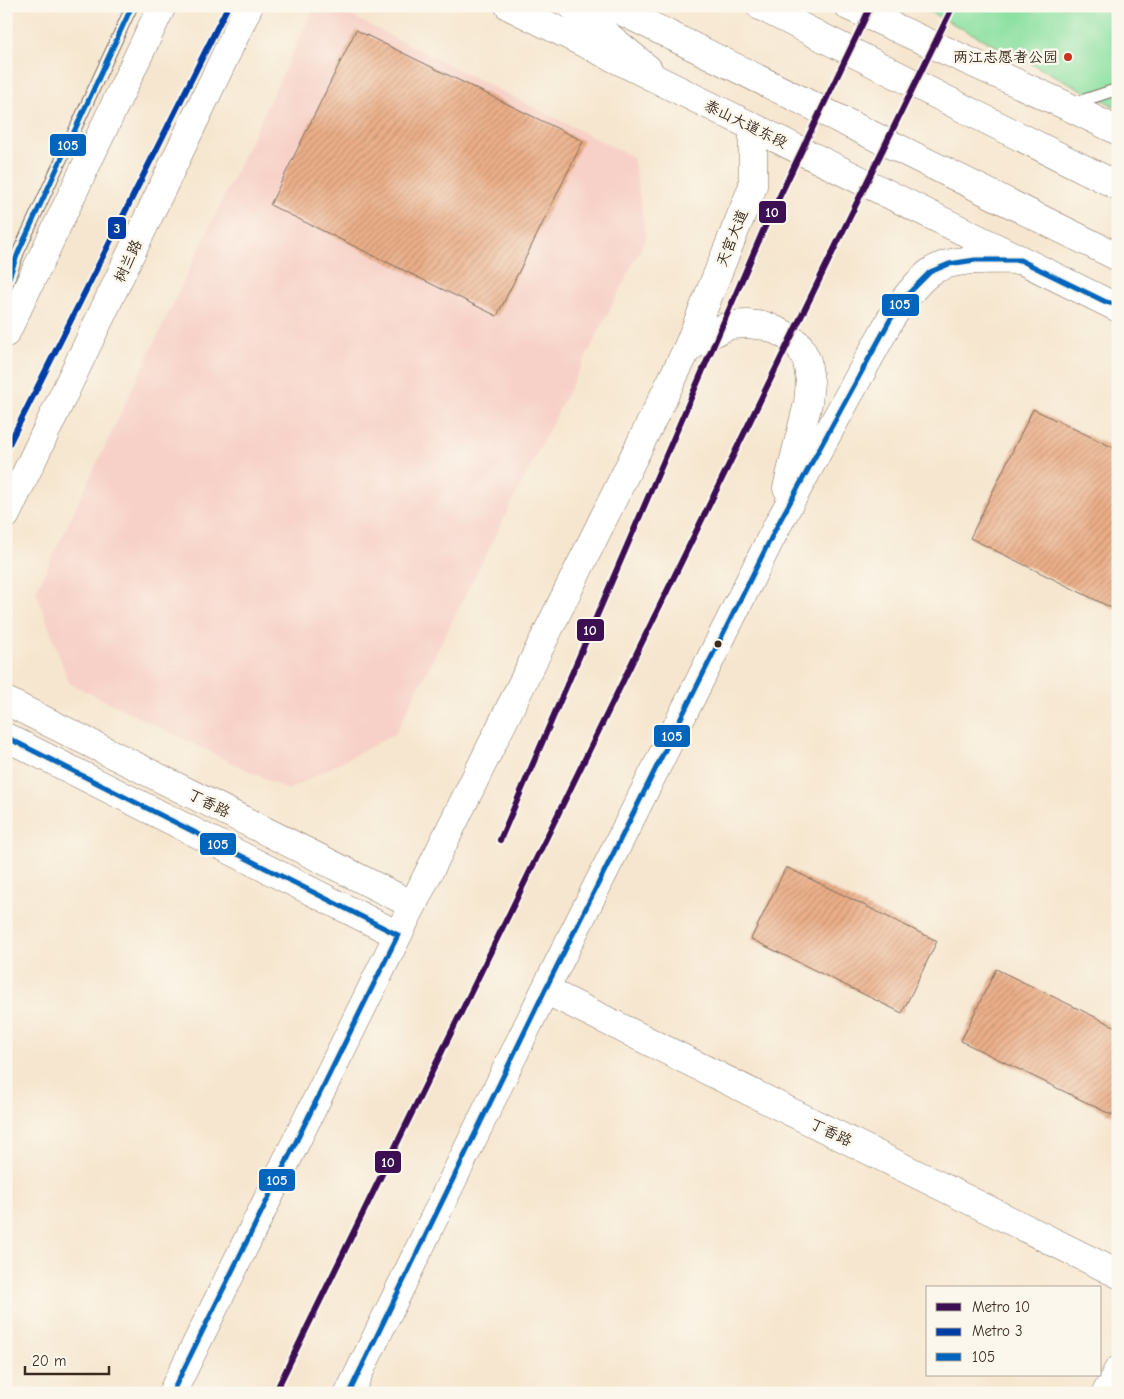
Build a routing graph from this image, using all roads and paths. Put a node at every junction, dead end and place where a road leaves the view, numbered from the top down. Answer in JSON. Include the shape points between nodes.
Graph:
{"nodes":[{"id":1,"x":132,"y":6,"type":"edge"},
{"id":2,"x":162,"y":6,"type":"edge"},
{"id":3,"x":249,"y":6,"type":"edge"},
{"id":4,"x":509,"y":6,"type":"edge"},
{"id":5,"x":572,"y":6,"type":"edge"},
{"id":6,"x":611,"y":6,"type":"edge"},
{"id":7,"x":760,"y":6,"type":"edge"},
{"id":8,"x":848,"y":6,"type":"edge"},
{"id":9,"x":666,"y":84,"type":"junction"},
{"id":10,"x":1118,"y":89,"type":"edge"},
{"id":11,"x":1067,"y":106,"type":"junction"},
{"id":12,"x":753,"y":128,"type":"junction"},
{"id":13,"x":1118,"y":131,"type":"edge"},
{"id":14,"x":1118,"y":186,"type":"edge"},
{"id":15,"x":1118,"y":257,"type":"edge"},
{"id":16,"x":1020,"y":260,"type":"junction"},
{"id":17,"x":6,"y":287,"type":"edge"},
{"id":18,"x":1114,"y":305,"type":"edge"},
{"id":19,"x":6,"y":333,"type":"edge"},
{"id":20,"x":687,"y":349,"type":"junction"},
{"id":21,"x":6,"y":515,"type":"edge"},
{"id":22,"x":777,"y":526,"type":"junction"},
{"id":23,"x":6,"y":701,"type":"edge"},
{"id":24,"x":6,"y":737,"type":"edge"},
{"id":25,"x":413,"y":905,"type":"junction"},
{"id":26,"x":398,"y":935,"type":"junction"},
{"id":27,"x":545,"y":990,"type":"junction"},
{"id":28,"x":1118,"y":1274,"type":"edge"},
{"id":29,"x":1118,"y":1370,"type":"edge"},
{"id":30,"x":172,"y":1393,"type":"edge"},
{"id":31,"x":349,"y":1393,"type":"edge"},
{"id":32,"x":1106,"y":1393,"type":"edge"}],
"edges":[{"from":1,"to":17,"type":"lane","via":[[18,253]]},
{"from":2,"to":19,"type":"main road"},
{"from":3,"to":21,"type":"main road","name":"树兰路"},
{"from":4,"to":9,"type":"main road","name":"泰山大道东段"},
{"from":5,"to":9,"type":"main road"},
{"from":6,"to":15,"type":"main road"},
{"from":7,"to":14,"type":"main road"},
{"from":8,"to":11,"type":"main road"},
{"from":9,"to":12,"type":"main road","name":"泰山大道东段"},
{"from":10,"to":11,"type":"lane"},
{"from":11,"to":13,"type":"main road"},
{"from":12,"to":16,"type":"main road","name":"泰山大道东段"},
{"from":12,"to":20,"type":"main road","name":"天宫大道","via":[[753,186]]},
{"from":16,"to":18,"type":"main road","name":"泰山大道东段"},
{"from":16,"to":22,"type":"main road","via":[[975,260],[949,264],[930,272],[907,295],[890,320]]},
{"from":20,"to":22,"type":"main road","via":[[730,325],[747,324],[766,326],[799,345],[807,361],[810,381],[808,403]]},
{"from":20,"to":25,"type":"main road","name":"天宫大道"},
{"from":22,"to":27,"type":"main road"},
{"from":23,"to":25,"type":"main road","name":"丁香路"},
{"from":24,"to":26,"type":"main road"},
{"from":25,"to":26,"type":"main road","name":"天宫大道"},
{"from":26,"to":30,"type":"main road","name":"天宫大道"},
{"from":27,"to":28,"type":"main road","name":"丁香路"},
{"from":27,"to":31,"type":"main road"},
{"from":29,"to":32,"type":"main road"}]}
